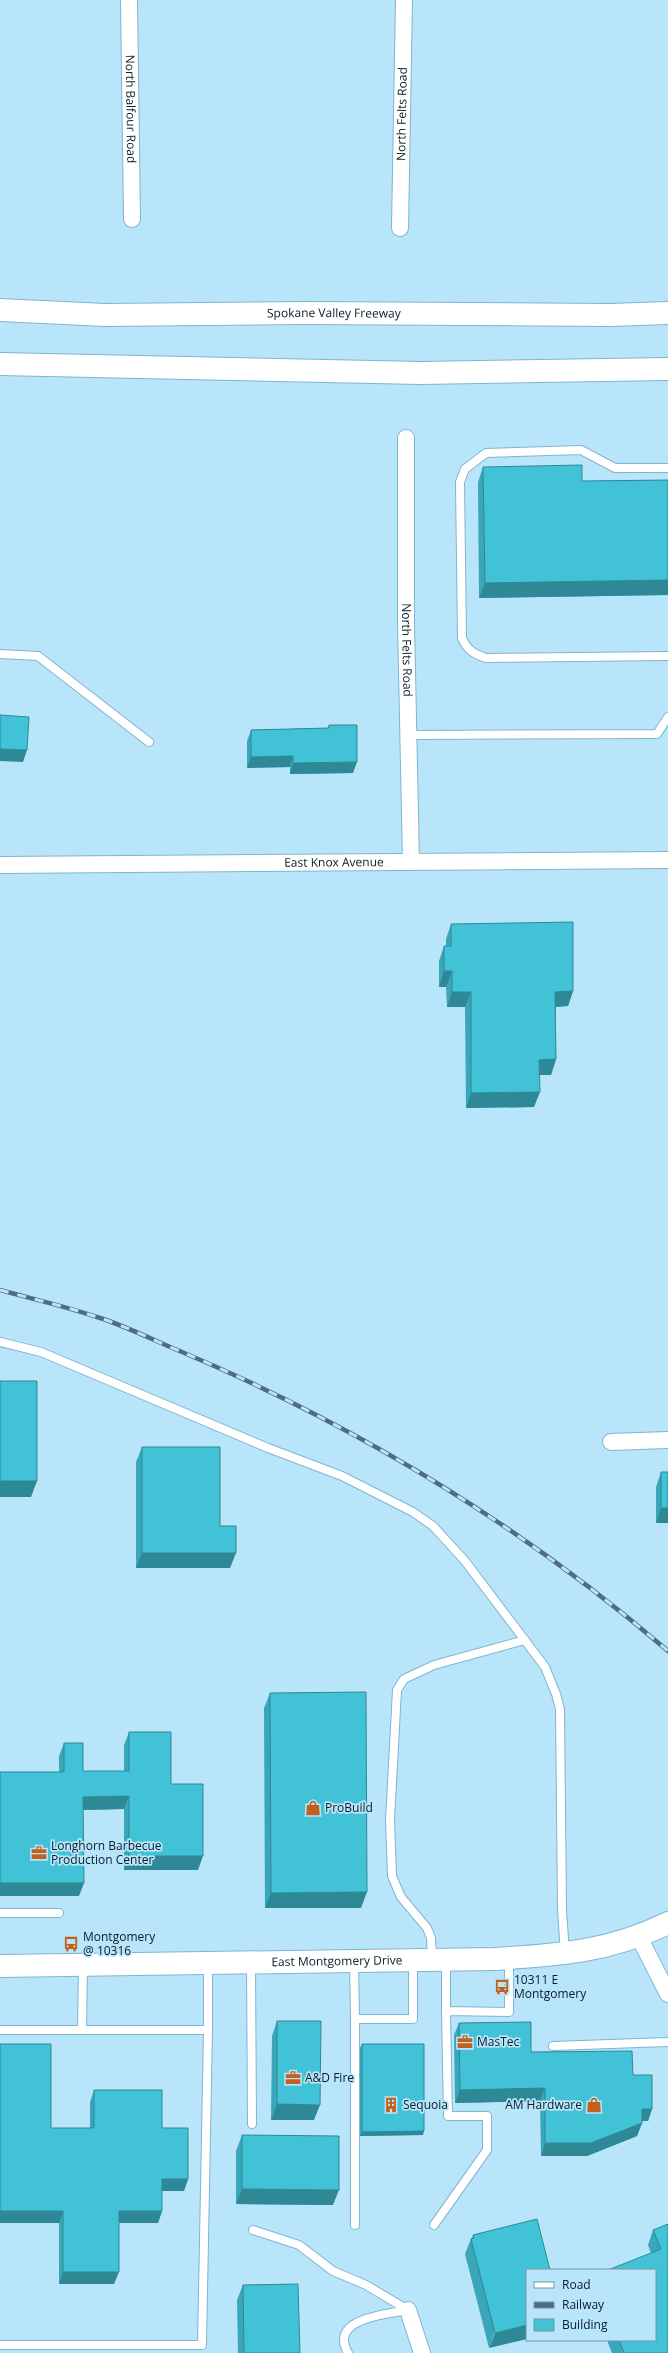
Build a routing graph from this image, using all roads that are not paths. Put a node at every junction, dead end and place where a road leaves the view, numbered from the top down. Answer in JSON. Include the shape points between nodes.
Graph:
{"nodes":[{"id":1,"x":129,"y":0,"type":"edge"},
{"id":2,"x":404,"y":0,"type":"edge"},
{"id":3,"x":132,"y":218,"type":"dead end"},
{"id":4,"x":400,"y":228,"type":"dead end"},
{"id":5,"x":0,"y":310,"type":"edge"},
{"id":6,"x":668,"y":313,"type":"edge"},
{"id":7,"x":0,"y":364,"type":"edge"},
{"id":8,"x":668,"y":369,"type":"edge"},
{"id":9,"x":406,"y":438,"type":"dead end"},
{"id":10,"x":668,"y":468,"type":"edge"},
{"id":11,"x":0,"y":654,"type":"edge"},
{"id":12,"x":668,"y":656,"type":"edge"},
{"id":13,"x":668,"y":717,"type":"edge"},
{"id":14,"x":408,"y":735,"type":"junction"},
{"id":15,"x":149,"y":742,"type":"dead end"},
{"id":16,"x":668,"y":860,"type":"edge"},
{"id":17,"x":411,"y":862,"type":"junction"},
{"id":18,"x":0,"y":865,"type":"edge"},
{"id":19,"x":0,"y":1342,"type":"edge"},
{"id":20,"x":668,"y":1440,"type":"edge"},
{"id":21,"x":611,"y":1442,"type":"dead end"},
{"id":22,"x":525,"y":1640,"type":"junction"},
{"id":23,"x":0,"y":1913,"type":"edge"},
{"id":24,"x":59,"y":1913,"type":"dead end"},
{"id":25,"x":668,"y":1923,"type":"edge"},
{"id":26,"x":639,"y":1937,"type":"junction"},
{"id":27,"x":565,"y":1954,"type":"junction"},
{"id":28,"x":508,"y":1958,"type":"junction"},
{"id":29,"x":431,"y":1960,"type":"junction"},
{"id":30,"x":354,"y":1961,"type":"junction"},
{"id":31,"x":251,"y":1962,"type":"junction"},
{"id":32,"x":208,"y":1963,"type":"junction"},
{"id":33,"x":83,"y":1965,"type":"junction"},
{"id":34,"x":0,"y":1966,"type":"edge"},
{"id":35,"x":668,"y":1994,"type":"edge"},
{"id":36,"x":446,"y":2011,"type":"junction"},
{"id":37,"x":355,"y":2019,"type":"junction"},
{"id":38,"x":0,"y":2030,"type":"edge"},
{"id":39,"x":82,"y":2030,"type":"junction"},
{"id":40,"x":208,"y":2030,"type":"junction"},
{"id":41,"x":668,"y":2042,"type":"edge"},
{"id":42,"x":553,"y":2046,"type":"dead end"},
{"id":43,"x":252,"y":2124,"type":"dead end"},
{"id":44,"x":355,"y":2225,"type":"dead end"},
{"id":45,"x":434,"y":2225,"type":"dead end"},
{"id":46,"x":253,"y":2230,"type":"dead end"},
{"id":47,"x":408,"y":2310,"type":"junction"},
{"id":48,"x":0,"y":2344,"type":"edge"},
{"id":49,"x":348,"y":2353,"type":"edge"},
{"id":50,"x":422,"y":2353,"type":"edge"}],
"edges":[{"from":1,"to":3,"type":"street","name":"North Balfour Road"},
{"from":2,"to":4,"type":"street","name":"North Felts Road"},
{"from":5,"to":6,"type":"main road","name":"Spokane Valley Freeway","via":[[105,315]]},
{"from":7,"to":8,"type":"main road","via":[[421,373]]},
{"from":9,"to":14,"type":"street","name":"North Felts Road"},
{"from":10,"to":12,"type":"lane","via":[[615,468],[581,450],[486,453],[465,469],[460,482],[462,638],[466,647],[473,653],[486,658]]},
{"from":11,"to":15,"type":"lane","via":[[38,656]]},
{"from":13,"to":14,"type":"lane","via":[[657,734]]},
{"from":14,"to":17,"type":"street","name":"North Felts Road"},
{"from":16,"to":17,"type":"street","name":"East Knox Avenue"},
{"from":17,"to":18,"type":"street","name":"East Knox Avenue"},
{"from":19,"to":22,"type":"lane","via":[[41,1352],[253,1442],[342,1476],[413,1512],[433,1526],[465,1561]]},
{"from":20,"to":21,"type":"street"},
{"from":22,"to":27,"type":"lane","via":[[545,1667],[560,1709],[562,1910]]},
{"from":22,"to":29,"type":"lane","via":[[434,1665],[404,1679],[397,1690],[390,1820],[392,1876],[401,1897],[427,1928],[431,1938]]},
{"from":23,"to":24,"type":"lane"},
{"from":25,"to":26,"type":"main road","name":"East Montgomery Drive"},
{"from":26,"to":27,"type":"main road","name":"East Montgomery Drive","via":[[599,1949]]},
{"from":26,"to":35,"type":"street"},
{"from":27,"to":28,"type":"main road","name":"East Montgomery Drive"},
{"from":28,"to":29,"type":"main road","name":"East Montgomery Drive"},
{"from":28,"to":36,"type":"lane","via":[[508,2012]]},
{"from":29,"to":30,"type":"main road","name":"East Montgomery Drive"},
{"from":29,"to":36,"type":"lane"},
{"from":29,"to":37,"type":"lane","via":[[413,2019]]},
{"from":30,"to":31,"type":"main road","name":"East Montgomery Drive"},
{"from":30,"to":37,"type":"lane"},
{"from":31,"to":32,"type":"main road","name":"East Montgomery Drive"},
{"from":31,"to":43,"type":"lane"},
{"from":32,"to":33,"type":"main road","name":"East Montgomery Drive"},
{"from":32,"to":40,"type":"lane"},
{"from":33,"to":34,"type":"main road","name":"East Montgomery Drive"},
{"from":33,"to":39,"type":"lane"},
{"from":36,"to":45,"type":"lane","via":[[448,2116],[488,2116],[488,2150]]},
{"from":37,"to":44,"type":"lane"},
{"from":38,"to":39,"type":"lane"},
{"from":39,"to":40,"type":"lane"},
{"from":40,"to":48,"type":"lane","via":[[202,2345]]},
{"from":41,"to":42,"type":"lane"},
{"from":46,"to":47,"type":"lane","via":[[299,2245],[333,2271],[366,2285]]},
{"from":47,"to":49,"type":"lane","via":[[355,2322],[345,2337],[344,2343]]},
{"from":47,"to":50,"type":"street"}]}
